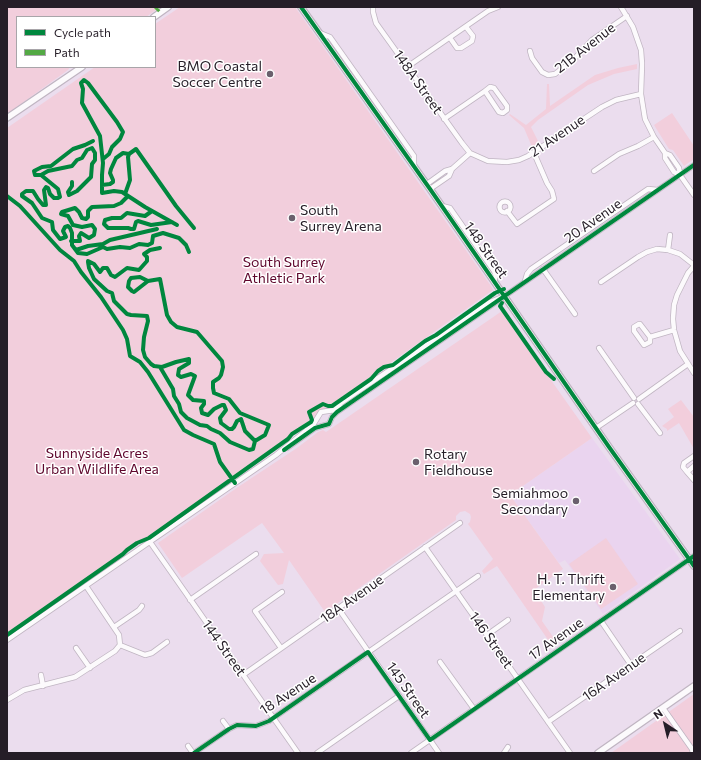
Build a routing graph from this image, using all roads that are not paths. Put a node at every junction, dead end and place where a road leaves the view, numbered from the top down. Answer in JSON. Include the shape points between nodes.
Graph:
{"nodes":[{"id":1,"x":168,"y":7,"type":"edge"},
{"id":2,"x":301,"y":7,"type":"edge"},
{"id":3,"x":373,"y":7,"type":"edge"},
{"id":4,"x":498,"y":7,"type":"edge"},
{"id":5,"x":621,"y":7,"type":"edge"},
{"id":6,"x":155,"y":16,"type":"edge"},
{"id":7,"x":627,"y":16,"type":"junction"},
{"id":8,"x":466,"y":27,"type":"junction"},
{"id":9,"x":450,"y":38,"type":"junction"},
{"id":10,"x":530,"y":51,"type":"dead end"},
{"id":11,"x":408,"y":67,"type":"junction"},
{"id":12,"x":81,"y":68,"type":"edge"},
{"id":13,"x":485,"y":91,"type":"junction"},
{"id":14,"x":641,"y":94,"type":"junction"},
{"id":15,"x":7,"y":118,"type":"edge"},
{"id":16,"x":444,"y":119,"type":"junction"},
{"id":17,"x":654,"y":137,"type":"junction"},
{"id":18,"x":470,"y":153,"type":"junction"},
{"id":19,"x":534,"y":153,"type":"junction"},
{"id":20,"x":694,"y":165,"type":"edge"},
{"id":21,"x":594,"y":171,"type":"dead end"},
{"id":22,"x":680,"y":175,"type":"junction"},
{"id":23,"x":428,"y":187,"type":"junction"},
{"id":24,"x":658,"y":190,"type":"junction"},
{"id":25,"x":694,"y":195,"type":"edge"},
{"id":26,"x":507,"y":211,"type":"dead end"},
{"id":27,"x":670,"y":235,"type":"dead end"},
{"id":28,"x":668,"y":250,"type":"junction"},
{"id":29,"x":694,"y":266,"type":"edge"},
{"id":30,"x":543,"y":269,"type":"junction"},
{"id":31,"x":526,"y":281,"type":"junction"},
{"id":32,"x":601,"y":282,"type":"dead end"},
{"id":33,"x":505,"y":296,"type":"junction"},
{"id":34,"x":575,"y":314,"type":"dead end"},
{"id":35,"x":674,"y":330,"type":"junction"},
{"id":36,"x":650,"y":337,"type":"junction"},
{"id":37,"x":599,"y":348,"type":"dead end"},
{"id":38,"x":688,"y":364,"type":"junction"},
{"id":39,"x":694,"y":372,"type":"edge"},
{"id":40,"x":636,"y":401,"type":"junction"},
{"id":41,"x":327,"y":411,"type":"junction"},
{"id":42,"x":317,"y":417,"type":"junction"},
{"id":43,"x":332,"y":417,"type":"junction"},
{"id":44,"x":322,"y":425,"type":"junction"},
{"id":45,"x":596,"y":428,"type":"junction"},
{"id":46,"x":660,"y":433,"type":"dead end"},
{"id":47,"x":276,"y":455,"type":"junction"},
{"id":48,"x":694,"y":456,"type":"edge"},
{"id":49,"x":694,"y":466,"type":"edge"},
{"id":50,"x":687,"y":472,"type":"junction"},
{"id":51,"x":694,"y":480,"type":"edge"},
{"id":52,"x":460,"y":523,"type":"dead end"},
{"id":53,"x":150,"y":542,"type":"junction"},
{"id":54,"x":425,"y":547,"type":"junction"},
{"id":55,"x":256,"y":554,"type":"dead end"},
{"id":56,"x":692,"y":558,"type":"edge"},
{"id":57,"x":694,"y":566,"type":"edge"},
{"id":58,"x":478,"y":576,"type":"dead end"},
{"id":59,"x":86,"y":586,"type":"junction"},
{"id":60,"x":282,"y":592,"type":"dead end"},
{"id":61,"x":456,"y":592,"type":"junction"},
{"id":62,"x":190,"y":600,"type":"junction"},
{"id":63,"x":142,"y":606,"type":"dead end"},
{"id":64,"x":338,"y":608,"type":"junction"},
{"id":65,"x":508,"y":620,"type":"dead end"},
{"id":66,"x":601,"y":621,"type":"junction"},
{"id":67,"x":114,"y":627,"type":"junction"},
{"id":68,"x":680,"y":631,"type":"dead end"},
{"id":69,"x":487,"y":635,"type":"junction"},
{"id":70,"x":7,"y":640,"type":"edge"},
{"id":71,"x":167,"y":642,"type":"dead end"},
{"id":72,"x":120,"y":645,"type":"junction"},
{"id":73,"x":76,"y":648,"type":"dead end"},
{"id":74,"x":281,"y":648,"type":"junction"},
{"id":75,"x":368,"y":652,"type":"junction"},
{"id":76,"x":440,"y":662,"type":"dead end"},
{"id":77,"x":631,"y":665,"type":"junction"},
{"id":78,"x":90,"y":668,"type":"junction"},
{"id":79,"x":41,"y":675,"type":"dead end"},
{"id":80,"x":243,"y":675,"type":"junction"},
{"id":81,"x":518,"y":679,"type":"junction"},
{"id":82,"x":43,"y":686,"type":"junction"},
{"id":83,"x":694,"y":686,"type":"edge"},
{"id":84,"x":399,"y":696,"type":"junction"},
{"id":85,"x":7,"y":700,"type":"edge"},
{"id":86,"x":663,"y":708,"type":"junction"},
{"id":87,"x":474,"y":709,"type":"junction"},
{"id":88,"x":274,"y":718,"type":"junction"},
{"id":89,"x":223,"y":721,"type":"dead end"},
{"id":90,"x":548,"y":722,"type":"junction"},
{"id":91,"x":229,"y":729,"type":"junction"},
{"id":92,"x":430,"y":740,"type":"junction"},
{"id":93,"x":188,"y":746,"type":"dead end"},
{"id":94,"x":508,"y":747,"type":"dead end"},
{"id":95,"x":693,"y":750,"type":"edge"},
{"id":96,"x":194,"y":753,"type":"edge"},
{"id":97,"x":298,"y":753,"type":"edge"},
{"id":98,"x":317,"y":753,"type":"edge"},
{"id":99,"x":411,"y":753,"type":"edge"},
{"id":100,"x":440,"y":753,"type":"edge"},
{"id":101,"x":504,"y":753,"type":"edge"},
{"id":102,"x":570,"y":753,"type":"edge"},
{"id":103,"x":598,"y":753,"type":"edge"}],
"edges":[{"from":1,"to":6,"type":"main road"},
{"from":2,"to":23,"type":"main road","name":"148 Street"},
{"from":3,"to":11,"type":"street","name":"148A Street","via":[[376,23]]},
{"from":4,"to":8,"type":"street"},
{"from":5,"to":7,"type":"street"},
{"from":7,"to":10,"type":"street","name":"21B Avenue","via":[[592,40],[555,74],[548,76],[542,72]]},
{"from":7,"to":14,"type":"street","via":[[638,38],[642,64]]},
{"from":8,"to":9,"type":"street"},
{"from":8,"to":9,"type":"street","via":[[473,36],[472,41],[457,48]]},
{"from":9,"to":11,"type":"street"},
{"from":11,"to":16,"type":"street","name":"148A Street"},
{"from":12,"to":15,"type":"main road"},
{"from":13,"to":13,"type":"street","via":[[490,87],[494,88],[507,106],[507,110],[499,112]]},
{"from":13,"to":16,"type":"street"},
{"from":14,"to":17,"type":"street","via":[[645,119]]},
{"from":14,"to":19,"type":"street","name":"21 Avenue","via":[[616,100],[602,107]]},
{"from":16,"to":18,"type":"street","name":"148A Street"},
{"from":17,"to":21,"type":"street","via":[[619,154]]},
{"from":17,"to":22,"type":"street","via":[[666,153],[665,158],[674,172]]},
{"from":18,"to":19,"type":"street","name":"21 Avenue","via":[[488,161],[498,162],[519,160]]},
{"from":18,"to":23,"type":"street"},
{"from":19,"to":26,"type":"street","via":[[554,199],[517,224]]},
{"from":20,"to":22,"type":"street","name":"20 Avenue"},
{"from":22,"to":24,"type":"street","name":"20 Avenue"},
{"from":22,"to":25,"type":"street"},
{"from":23,"to":33,"type":"main road","name":"148 Street"},
{"from":24,"to":30,"type":"street","name":"20 Avenue"},
{"from":24,"to":31,"type":"street","name":"20 Avenue","via":[[648,189],[544,260],[531,269]]},
{"from":27,"to":28,"type":"street"},
{"from":28,"to":29,"type":"street","via":[[680,254]]},
{"from":28,"to":32,"type":"street","via":[[657,249],[647,252]]},
{"from":29,"to":35,"type":"street","via":[[677,295],[673,312]]},
{"from":30,"to":31,"type":"street","name":"20 Avenue"},
{"from":30,"to":34,"type":"street"},
{"from":31,"to":33,"type":"street","name":"20 Avenue"},
{"from":33,"to":41,"type":"street","name":"20 Avenue","via":[[490,302],[341,403],[335,410]]},
{"from":33,"to":43,"type":"street","name":"20 Avenue"},
{"from":33,"to":45,"type":"main road","name":"148 Street"},
{"from":35,"to":36,"type":"street"},
{"from":35,"to":38,"type":"street","via":[[680,351]]},
{"from":36,"to":36,"type":"street","via":[[650,342],[644,345],[634,327],[640,324]]},
{"from":37,"to":40,"type":"street"},
{"from":38,"to":39,"type":"street"},
{"from":38,"to":40,"type":"street"},
{"from":40,"to":45,"type":"street"},
{"from":40,"to":46,"type":"street"},
{"from":41,"to":42,"type":"street","via":[[321,412]]},
{"from":41,"to":43,"type":"street"},
{"from":42,"to":44,"type":"street"},
{"from":42,"to":47,"type":"street","via":[[313,425]]},
{"from":43,"to":44,"type":"street","via":[[329,424]]},
{"from":44,"to":47,"type":"street"},
{"from":45,"to":56,"type":"main road","name":"148 Street"},
{"from":47,"to":53,"type":"street"},
{"from":48,"to":50,"type":"street","via":[[684,463],[683,467]]},
{"from":49,"to":50,"type":"street"},
{"from":50,"to":51,"type":"street"},
{"from":52,"to":54,"type":"street","name":"18A Avenue"},
{"from":53,"to":59,"type":"street"},
{"from":53,"to":62,"type":"street","name":"144 Street"},
{"from":54,"to":61,"type":"street","name":"146 Street"},
{"from":54,"to":64,"type":"street","name":"18A Avenue"},
{"from":55,"to":62,"type":"street"},
{"from":56,"to":57,"type":"main road","name":"148 Street"},
{"from":56,"to":66,"type":"street","name":"17 Avenue"},
{"from":58,"to":61,"type":"street","name":"18 Avenue"},
{"from":59,"to":67,"type":"street"},
{"from":59,"to":70,"type":"street"},
{"from":60,"to":74,"type":"street","via":[[255,611]]},
{"from":61,"to":69,"type":"street","name":"146 Street"},
{"from":61,"to":75,"type":"street","name":"18 Avenue"},
{"from":62,"to":80,"type":"street","name":"144 Street"},
{"from":63,"to":67,"type":"street"},
{"from":64,"to":74,"type":"street","name":"18A Avenue"},
{"from":64,"to":75,"type":"street","name":"145 Street"},
{"from":65,"to":69,"type":"street"},
{"from":66,"to":77,"type":"street"},
{"from":66,"to":81,"type":"street","name":"17 Avenue"},
{"from":67,"to":72,"type":"street","via":[[119,635]]},
{"from":68,"to":77,"type":"street","name":"16A Avenue"},
{"from":69,"to":81,"type":"street","name":"146 Street"},
{"from":71,"to":72,"type":"street","via":[[145,655]]},
{"from":72,"to":78,"type":"street"},
{"from":73,"to":78,"type":"street"},
{"from":74,"to":80,"type":"street","name":"18A Avenue"},
{"from":75,"to":84,"type":"street","name":"145 Street"},
{"from":75,"to":88,"type":"street","name":"18 Avenue"},
{"from":76,"to":87,"type":"street"},
{"from":77,"to":90,"type":"street","name":"16A Avenue"},
{"from":78,"to":82,"type":"street","via":[[75,677]]},
{"from":79,"to":82,"type":"street"},
{"from":80,"to":88,"type":"street","name":"144 Street"},
{"from":81,"to":87,"type":"street","name":"17 Avenue"},
{"from":81,"to":90,"type":"street","name":"146 Street"},
{"from":82,"to":85,"type":"street","via":[[24,690]]},
{"from":83,"to":86,"type":"main road"},
{"from":84,"to":92,"type":"street","name":"145 Street"},
{"from":84,"to":98,"type":"street"},
{"from":86,"to":95,"type":"street"},
{"from":86,"to":103,"type":"main road"},
{"from":87,"to":92,"type":"street","name":"17 Avenue"},
{"from":88,"to":91,"type":"street","name":"18 Avenue","via":[[256,726],[242,724]]},
{"from":88,"to":97,"type":"street","name":"144 Street"},
{"from":89,"to":91,"type":"street"},
{"from":90,"to":102,"type":"street","name":"146 Street"},
{"from":91,"to":96,"type":"street","name":"18 Avenue"},
{"from":92,"to":99,"type":"street","name":"17 Avenue"},
{"from":92,"to":100,"type":"street","name":"145 Street"},
{"from":93,"to":96,"type":"street"},
{"from":94,"to":101,"type":"street"}]}
